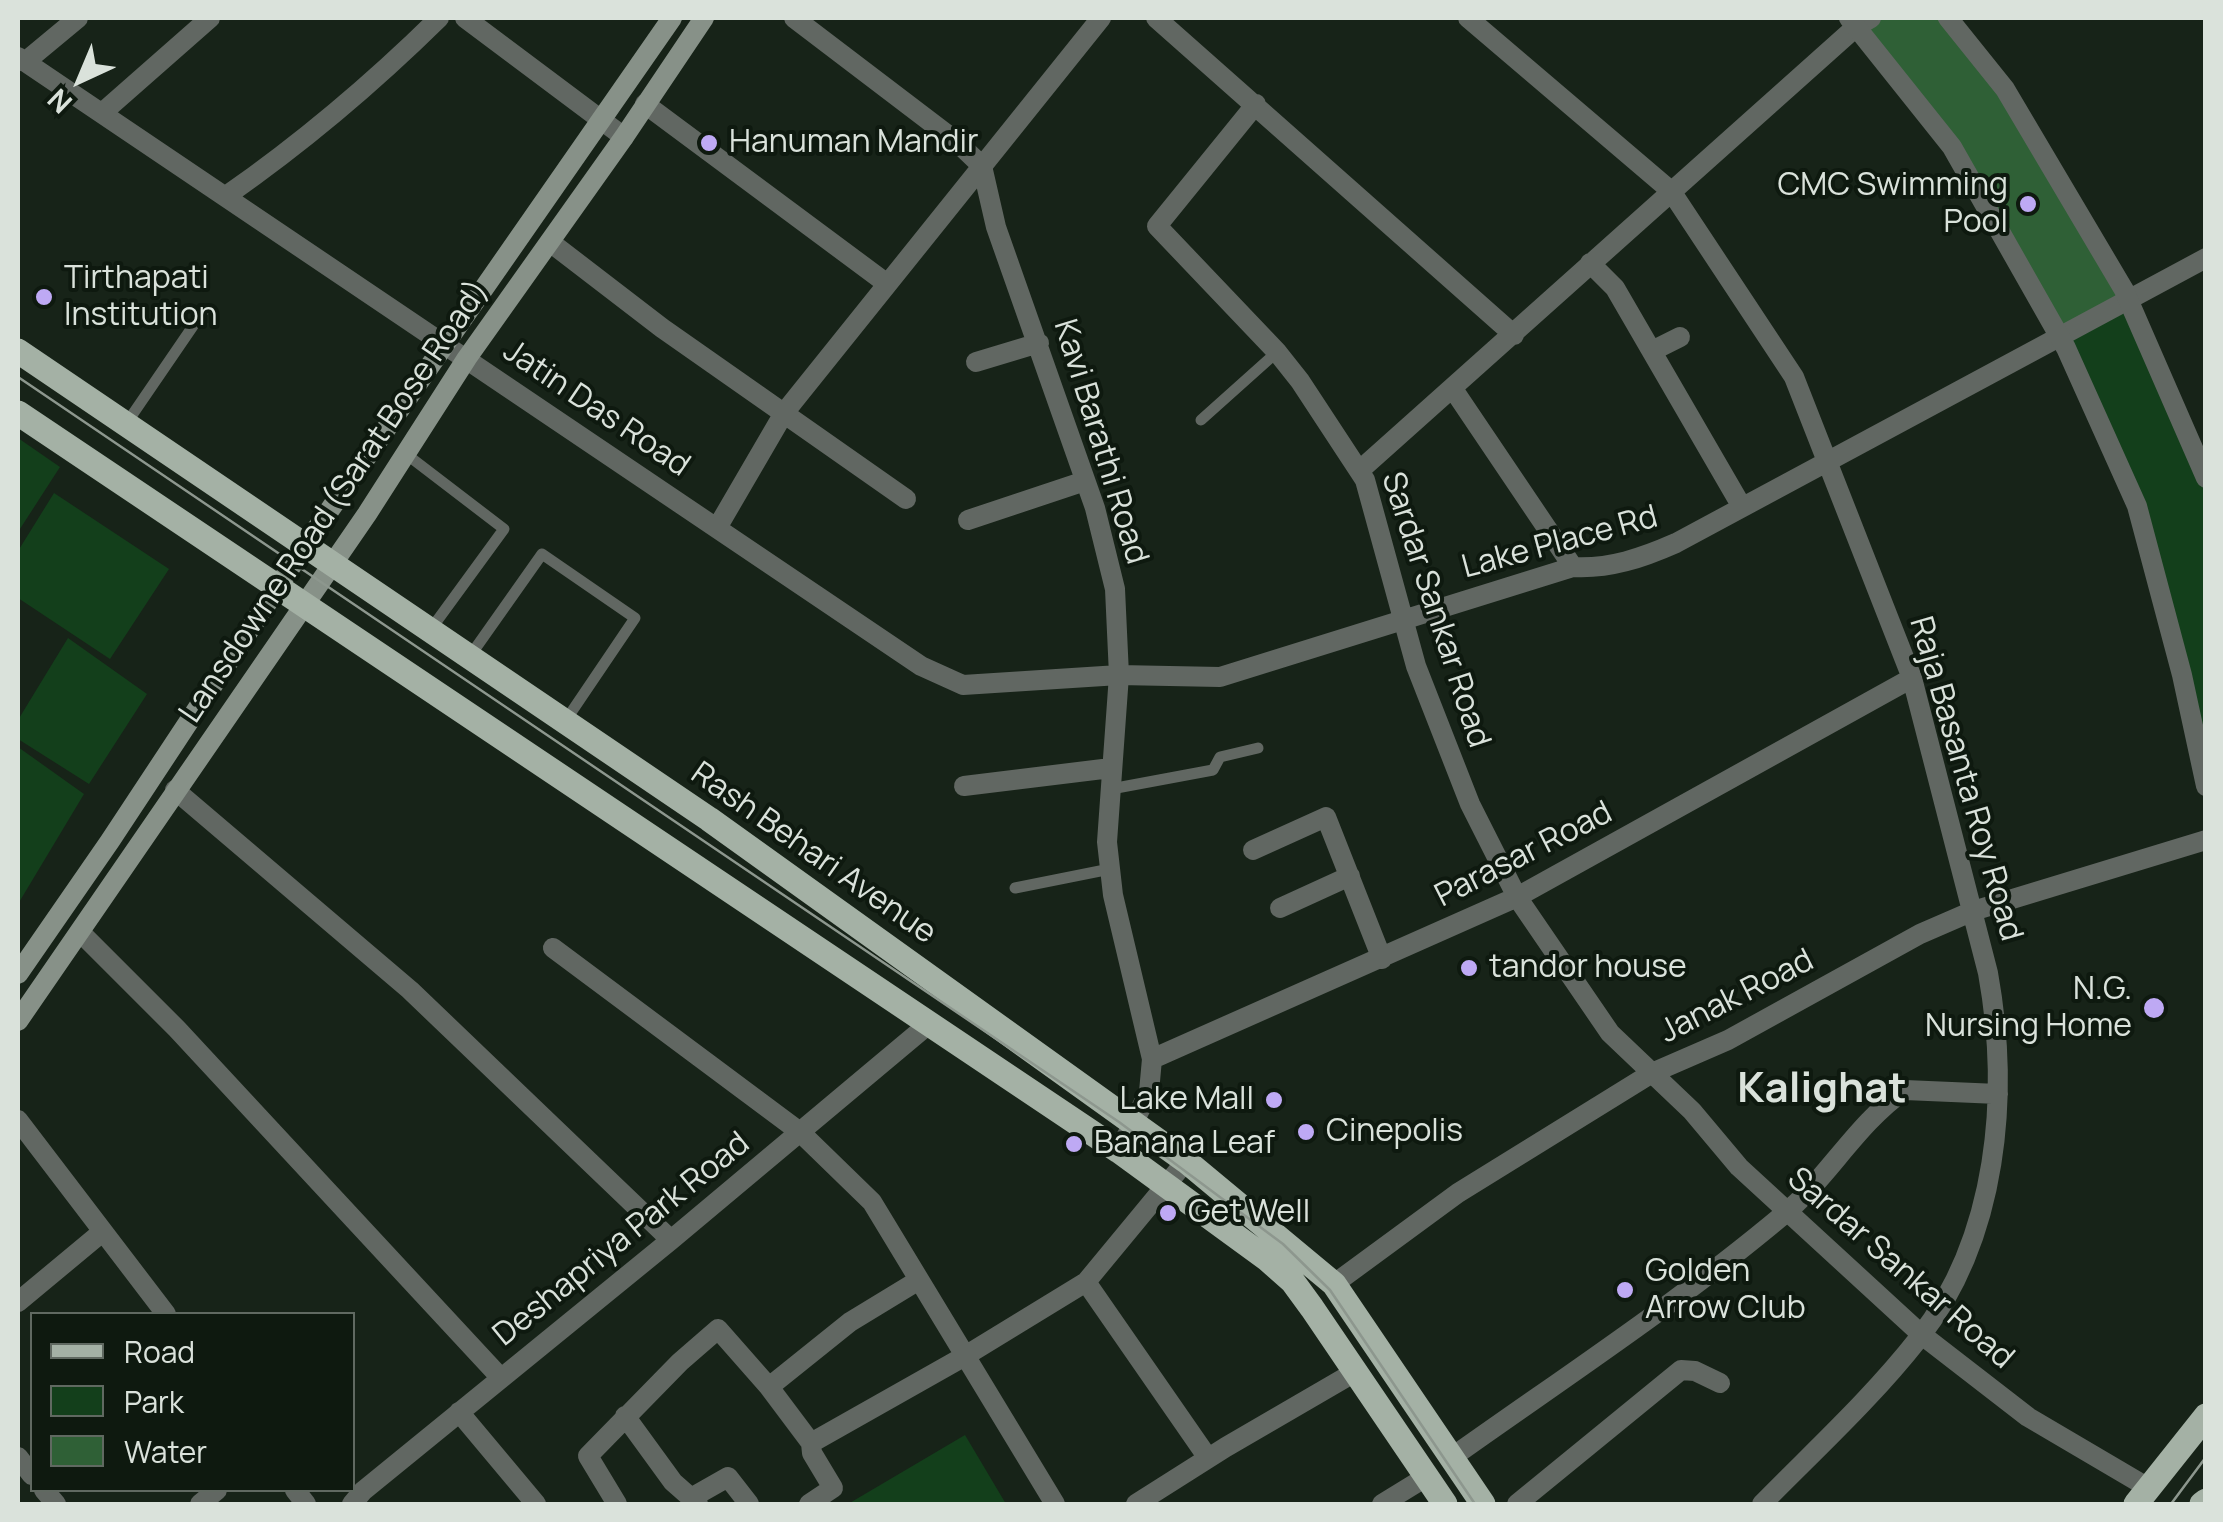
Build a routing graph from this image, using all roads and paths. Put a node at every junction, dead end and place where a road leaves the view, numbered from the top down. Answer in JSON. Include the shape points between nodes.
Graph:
{"nodes":[{"id":1,"x":78,"y":18,"type":"edge"},
{"id":2,"x":210,"y":18,"type":"edge"},
{"id":3,"x":440,"y":18,"type":"edge"},
{"id":4,"x":465,"y":18,"type":"edge"},
{"id":5,"x":672,"y":18,"type":"edge"},
{"id":6,"x":704,"y":18,"type":"edge"},
{"id":7,"x":794,"y":18,"type":"edge"},
{"id":8,"x":1102,"y":18,"type":"edge"},
{"id":9,"x":1156,"y":18,"type":"edge"},
{"id":10,"x":1468,"y":18,"type":"edge"},
{"id":11,"x":1948,"y":18,"type":"edge"},
{"id":12,"x":1859,"y":20,"type":"edge"},
{"id":13,"x":21,"y":60,"type":"edge"},
{"id":14,"x":645,"y":104,"type":"junction"},
{"id":15,"x":1256,"y":104,"type":"junction"},
{"id":16,"x":102,"y":113,"type":"junction"},
{"id":17,"x":602,"y":120,"type":"junction"},
{"id":18,"x":624,"y":137,"type":"junction"},
{"id":19,"x":982,"y":166,"type":"junction"},
{"id":20,"x":1671,"y":191,"type":"junction"},
{"id":21,"x":226,"y":196,"type":"junction"},
{"id":22,"x":550,"y":242,"type":"junction"},
{"id":23,"x":2206,"y":258,"type":"edge"},
{"id":24,"x":1590,"y":263,"type":"junction"},
{"id":25,"x":886,"y":283,"type":"junction"},
{"id":26,"x":2129,"y":302,"type":"junction"},
{"id":27,"x":204,"y":310,"type":"dead end"},
{"id":28,"x":2058,"y":334,"type":"junction"},
{"id":29,"x":1514,"y":335,"type":"junction"},
{"id":30,"x":1680,"y":337,"type":"dead end"},
{"id":31,"x":446,"y":343,"type":"junction"},
{"id":32,"x":1038,"y":343,"type":"junction"},
{"id":33,"x":18,"y":351,"type":"edge"},
{"id":34,"x":1652,"y":351,"type":"junction"},
{"id":35,"x":1277,"y":352,"type":"junction"},
{"id":36,"x":467,"y":358,"type":"junction"},
{"id":37,"x":976,"y":362,"type":"dead end"},
{"id":38,"x":1453,"y":389,"type":"junction"},
{"id":39,"x":18,"y":413,"type":"edge"},
{"id":40,"x":784,"y":413,"type":"junction"},
{"id":41,"x":1200,"y":420,"type":"dead end"},
{"id":42,"x":126,"y":424,"type":"junction"},
{"id":43,"x":406,"y":454,"type":"junction"},
{"id":44,"x":1827,"y":462,"type":"junction"},
{"id":45,"x":1359,"y":472,"type":"junction"},
{"id":46,"x":2206,"y":478,"type":"edge"},
{"id":47,"x":1085,"y":482,"type":"junction"},
{"id":48,"x":906,"y":499,"type":"dead end"},
{"id":49,"x":1742,"y":507,"type":"junction"},
{"id":50,"x":968,"y":520,"type":"dead end"},
{"id":51,"x":718,"y":528,"type":"junction"},
{"id":52,"x":306,"y":544,"type":"junction"},
{"id":53,"x":332,"y":562,"type":"junction"},
{"id":54,"x":1573,"y":567,"type":"junction"},
{"id":55,"x":278,"y":588,"type":"junction"},
{"id":56,"x":304,"y":606,"type":"junction"},
{"id":57,"x":1405,"y":618,"type":"junction"},
{"id":58,"x":430,"y":628,"type":"junction"},
{"id":59,"x":470,"y":656,"type":"junction"},
{"id":60,"x":1119,"y":675,"type":"junction"},
{"id":61,"x":1912,"y":678,"type":"junction"},
{"id":62,"x":566,"y":721,"type":"junction"},
{"id":63,"x":1258,"y":748,"type":"dead end"},
{"id":64,"x":1111,"y":779,"type":"junction"},
{"id":65,"x":964,"y":786,"type":"dead end"},
{"id":66,"x":2206,"y":786,"type":"edge"},
{"id":67,"x":175,"y":790,"type":"junction"},
{"id":68,"x":709,"y":819,"type":"junction"},
{"id":69,"x":2206,"y":840,"type":"edge"},
{"id":70,"x":1252,"y":850,"type":"dead end"},
{"id":71,"x":684,"y":857,"type":"junction"},
{"id":72,"x":1110,"y":869,"type":"junction"},
{"id":73,"x":1350,"y":876,"type":"junction"},
{"id":74,"x":1015,"y":888,"type":"dead end"},
{"id":75,"x":1517,"y":897,"type":"junction"},
{"id":76,"x":1280,"y":908,"type":"dead end"},
{"id":77,"x":1973,"y":910,"type":"junction"},
{"id":78,"x":80,"y":932,"type":"junction"},
{"id":79,"x":553,"y":948,"type":"dead end"},
{"id":80,"x":1382,"y":958,"type":"junction"},
{"id":81,"x":18,"y":974,"type":"edge"},
{"id":82,"x":18,"y":1021,"type":"edge"},
{"id":83,"x":930,"y":1022,"type":"junction"},
{"id":84,"x":1152,"y":1059,"type":"junction"},
{"id":85,"x":1652,"y":1073,"type":"junction"},
{"id":86,"x":1998,"y":1094,"type":"junction"},
{"id":87,"x":18,"y":1120,"type":"edge"},
{"id":88,"x":1134,"y":1123,"type":"junction"},
{"id":89,"x":800,"y":1132,"type":"junction"},
{"id":90,"x":1119,"y":1151,"type":"junction"},
{"id":91,"x":1186,"y":1161,"type":"junction"},
{"id":92,"x":1166,"y":1186,"type":"junction"},
{"id":93,"x":1786,"y":1213,"type":"junction"},
{"id":94,"x":101,"y":1233,"type":"junction"},
{"id":95,"x":671,"y":1240,"type":"junction"},
{"id":96,"x":919,"y":1280,"type":"junction"},
{"id":97,"x":1086,"y":1282,"type":"junction"},
{"id":98,"x":1334,"y":1284,"type":"junction"},
{"id":99,"x":18,"y":1302,"type":"edge"},
{"id":100,"x":164,"y":1312,"type":"edge"},
{"id":101,"x":1922,"y":1335,"type":"junction"},
{"id":102,"x":965,"y":1356,"type":"junction"},
{"id":103,"x":1356,"y":1372,"type":"junction"},
{"id":104,"x":500,"y":1378,"type":"junction"},
{"id":105,"x":1720,"y":1383,"type":"dead end"},
{"id":106,"x":769,"y":1386,"type":"junction"},
{"id":107,"x":459,"y":1412,"type":"junction"},
{"id":108,"x":624,"y":1416,"type":"junction"},
{"id":109,"x":2206,"y":1416,"type":"edge"},
{"id":110,"x":811,"y":1443,"type":"junction"},
{"id":111,"x":1208,"y":1458,"type":"junction"},
{"id":112,"x":1451,"y":1458,"type":"junction"},
{"id":113,"x":1426,"y":1478,"type":"junction"},
{"id":114,"x":2142,"y":1496,"type":"edge"},
{"id":115,"x":694,"y":1501,"type":"edge"},
{"id":116,"x":352,"y":1504,"type":"edge"},
{"id":117,"x":536,"y":1504,"type":"edge"},
{"id":118,"x":617,"y":1504,"type":"edge"},
{"id":119,"x":750,"y":1504,"type":"edge"},
{"id":120,"x":809,"y":1504,"type":"edge"},
{"id":121,"x":1055,"y":1504,"type":"edge"},
{"id":122,"x":1136,"y":1504,"type":"edge"},
{"id":123,"x":1382,"y":1504,"type":"edge"},
{"id":124,"x":1445,"y":1504,"type":"edge"},
{"id":125,"x":1484,"y":1504,"type":"edge"},
{"id":126,"x":1518,"y":1504,"type":"edge"},
{"id":127,"x":1762,"y":1504,"type":"edge"}],
"edges":[{"from":1,"to":13,"type":"street"},
{"from":2,"to":16,"type":"street"},
{"from":3,"to":21,"type":"street","via":[[282,156]]},
{"from":4,"to":17,"type":"street"},
{"from":5,"to":17,"type":"main road","name":"Lansdowne Road (Sarat Bose Road)"},
{"from":6,"to":14,"type":"main road","name":"Lansdowne Road (Sarat Bose Road)"},
{"from":7,"to":19,"type":"street"},
{"from":8,"to":19,"type":"street"},
{"from":9,"to":15,"type":"street"},
{"from":10,"to":20,"type":"street","name":"Raja Basanta Roy Road"},
{"from":11,"to":26,"type":"street","via":[[2005,89]]},
{"from":12,"to":20,"type":"street"},
{"from":12,"to":28,"type":"street","via":[[1952,147]]},
{"from":13,"to":16,"type":"street","name":"Jatin Das Road"},
{"from":14,"to":18,"type":"main road","name":"Lansdowne Road (Sarat Bose Road)"},
{"from":14,"to":25,"type":"street"},
{"from":15,"to":29,"type":"street"},
{"from":15,"to":35,"type":"street","name":"Sardar Sankar Road","via":[[1157,226]]},
{"from":16,"to":21,"type":"street","name":"Jatin Das Road"},
{"from":17,"to":18,"type":"street"},
{"from":17,"to":31,"type":"main road","name":"Lansdowne Road (Sarat Bose Road)"},
{"from":18,"to":22,"type":"main road","name":"Lansdowne Road (Sarat Bose Road)"},
{"from":19,"to":25,"type":"street"},
{"from":19,"to":32,"type":"street","name":"Kavi Barathi Road"},
{"from":20,"to":24,"type":"street"},
{"from":20,"to":44,"type":"street","name":"Raja Basanta Roy Road","via":[[1794,378]]},
{"from":21,"to":31,"type":"street","name":"Jatin Das Road"},
{"from":22,"to":36,"type":"main road","name":"Lansdowne Road (Sarat Bose Road)"},
{"from":22,"to":40,"type":"street"},
{"from":23,"to":26,"type":"street"},
{"from":24,"to":29,"type":"street"},
{"from":24,"to":34,"type":"street","via":[[1615,288]]},
{"from":25,"to":40,"type":"street"},
{"from":26,"to":28,"type":"street"},
{"from":26,"to":46,"type":"street"},
{"from":27,"to":42,"type":"lane"},
{"from":28,"to":44,"type":"street"},
{"from":28,"to":66,"type":"street","via":[[2137,506]]},
{"from":29,"to":38,"type":"street"},
{"from":30,"to":34,"type":"street"},
{"from":31,"to":36,"type":"street","name":"Jatin Das Road"},
{"from":31,"to":52,"type":"main road","name":"Lansdowne Road (Sarat Bose Road)"},
{"from":32,"to":37,"type":"street"},
{"from":32,"to":47,"type":"street","name":"Kavi Barathi Road"},
{"from":33,"to":42,"type":"main road","name":"Rash Behari Avenue"},
{"from":34,"to":49,"type":"street"},
{"from":35,"to":41,"type":"lane"},
{"from":35,"to":45,"type":"street","name":"Sardar Sankar Road"},
{"from":36,"to":43,"type":"main road","name":"Lansdowne Road (Sarat Bose Road)"},
{"from":36,"to":51,"type":"street","name":"Jatin Das Road"},
{"from":38,"to":45,"type":"street"},
{"from":38,"to":54,"type":"street"},
{"from":39,"to":55,"type":"main road"},
{"from":40,"to":48,"type":"street"},
{"from":40,"to":51,"type":"street"},
{"from":42,"to":52,"type":"main road","name":"Rash Behari Avenue"},
{"from":43,"to":53,"type":"main road","name":"Lansdowne Road (Sarat Bose Road)"},
{"from":43,"to":58,"type":"lane","via":[[504,529]]},
{"from":44,"to":49,"type":"street","name":"Lake Place Rd"},
{"from":44,"to":61,"type":"street","name":"Raja Basanta Roy Road"},
{"from":45,"to":57,"type":"street","name":"Sardar Sankar Road"},
{"from":47,"to":50,"type":"street"},
{"from":47,"to":60,"type":"street","name":"Kavi Barathi Road","via":[[1115,589]]},
{"from":49,"to":54,"type":"street","name":"Lake Place Rd","via":[[1646,556]]},
{"from":51,"to":60,"type":"street","name":"Jatin Das Road","via":[[920,666],[963,685]]},
{"from":52,"to":53,"type":"main road","name":"Rash Behari Avenue"},
{"from":52,"to":55,"type":"main road","name":"Lansdowne Road (Sarat Bose Road)"},
{"from":53,"to":56,"type":"main road","name":"Lansdowne Road (Sarat Bose Road)"},
{"from":53,"to":58,"type":"main road","name":"Rash Behari Avenue"},
{"from":54,"to":57,"type":"street","name":"Lake Place Rd"},
{"from":55,"to":56,"type":"main road"},
{"from":55,"to":81,"type":"main road","name":"Lansdowne Road (Sarat Bose Road)"},
{"from":56,"to":67,"type":"main road","name":"Lansdowne Road (Sarat Bose Road)"},
{"from":56,"to":71,"type":"main road"},
{"from":57,"to":60,"type":"street","name":"Lake Place Rd","via":[[1220,677]]},
{"from":57,"to":75,"type":"street","name":"Sardar Sankar Road","via":[[1441,734]]},
{"from":58,"to":59,"type":"main road","name":"Rash Behari Avenue"},
{"from":59,"to":62,"type":"main road","name":"Rash Behari Avenue"},
{"from":59,"to":62,"type":"lane","via":[[542,554],[634,618]]},
{"from":60,"to":64,"type":"street","name":"Kavi Barathi Road"},
{"from":61,"to":75,"type":"street","name":"Parasar Road"},
{"from":61,"to":77,"type":"street","name":"Raja Basanta Roy Road"},
{"from":62,"to":68,"type":"main road","name":"Rash Behari Avenue"},
{"from":63,"to":64,"type":"lane","via":[[1220,757],[1213,770]]},
{"from":64,"to":65,"type":"street"},
{"from":64,"to":72,"type":"street","name":"Kavi Barathi Road"},
{"from":67,"to":78,"type":"main road","name":"Lansdowne Road (Sarat Bose Road)"},
{"from":67,"to":95,"type":"street","via":[[410,990]]},
{"from":68,"to":71,"type":"main road"},
{"from":68,"to":88,"type":"main road","name":"Rash Behari Avenue"},
{"from":69,"to":77,"type":"street","name":"Janak Road"},
{"from":70,"to":73,"type":"street","via":[[1326,818]]},
{"from":71,"to":83,"type":"main road"},
{"from":72,"to":74,"type":"lane"},
{"from":72,"to":84,"type":"street","name":"Kavi Barathi Road"},
{"from":73,"to":76,"type":"street"},
{"from":73,"to":80,"type":"street"},
{"from":75,"to":80,"type":"street","name":"Parasar Road"},
{"from":75,"to":85,"type":"street","name":"Sardar Sankar Road","via":[[1610,1034]]},
{"from":77,"to":85,"type":"street","name":"Janak Road"},
{"from":77,"to":86,"type":"street","name":"Raja Basanta Roy Road","via":[[1997,1022]]},
{"from":78,"to":82,"type":"main road","name":"Lansdowne Road (Sarat Bose Road)"},
{"from":78,"to":104,"type":"street"},
{"from":79,"to":89,"type":"street"},
{"from":80,"to":84,"type":"street","name":"Parasar Road"},
{"from":83,"to":89,"type":"street","name":"Deshapriya Park Road"},
{"from":83,"to":90,"type":"main road"},
{"from":84,"to":88,"type":"street","name":"Kavi Barathi Road","via":[[1149,1092]]},
{"from":85,"to":93,"type":"street","name":"Sardar Sankar Road"},
{"from":85,"to":98,"type":"street","name":"Janak Road","via":[[1458,1193]]},
{"from":86,"to":93,"type":"street","via":[[1905,1090],[1866,1123]]},
{"from":86,"to":101,"type":"street","name":"Raja Basanta Roy Road","via":[[1974,1237]]},
{"from":87,"to":94,"type":"street"},
{"from":88,"to":90,"type":"street","name":"Kavi Barathi Road"},
{"from":88,"to":91,"type":"main road","name":"Rash Behari Avenue"},
{"from":89,"to":95,"type":"street","name":"Deshapriya Park Road"},
{"from":89,"to":96,"type":"street","via":[[872,1202]]},
{"from":90,"to":92,"type":"main road"},
{"from":91,"to":92,"type":"street"},
{"from":91,"to":98,"type":"main road","name":"Rash Behari Avenue"},
{"from":92,"to":97,"type":"street"},
{"from":92,"to":103,"type":"main road","via":[[1293,1282]]},
{"from":93,"to":101,"type":"street","name":"Sardar Sankar Road"},
{"from":93,"to":112,"type":"street"},
{"from":94,"to":99,"type":"street"},
{"from":94,"to":100,"type":"street"},
{"from":95,"to":104,"type":"street","name":"Deshapriya Park Road"},
{"from":96,"to":102,"type":"street"},
{"from":96,"to":106,"type":"street","via":[[850,1322]]},
{"from":97,"to":102,"type":"street"},
{"from":97,"to":111,"type":"street"},
{"from":98,"to":112,"type":"main road","name":"Rash Behari Avenue"},
{"from":101,"to":114,"type":"street","name":"Sardar Sankar Road"},
{"from":101,"to":127,"type":"street","name":"Raja Basanta Roy Road"},
{"from":102,"to":110,"type":"street"},
{"from":102,"to":121,"type":"street"},
{"from":103,"to":111,"type":"street"},
{"from":103,"to":113,"type":"main road"},
{"from":104,"to":107,"type":"street","name":"Deshapriya Park Road"},
{"from":105,"to":126,"type":"street","via":[[1681,1370]]},
{"from":106,"to":108,"type":"street","via":[[718,1329]]},
{"from":106,"to":110,"type":"street"},
{"from":107,"to":116,"type":"street","name":"Deshapriya Park Road"},
{"from":107,"to":117,"type":"street"},
{"from":108,"to":115,"type":"street"},
{"from":108,"to":118,"type":"street","via":[[588,1456]]},
{"from":109,"to":114,"type":"main road"},
{"from":110,"to":120,"type":"street","via":[[833,1488]]},
{"from":111,"to":122,"type":"street"},
{"from":112,"to":125,"type":"main road","name":"Rash Behari Avenue"},
{"from":113,"to":123,"type":"street"},
{"from":113,"to":124,"type":"main road"},
{"from":115,"to":119,"type":"street","via":[[728,1476]]}]}
